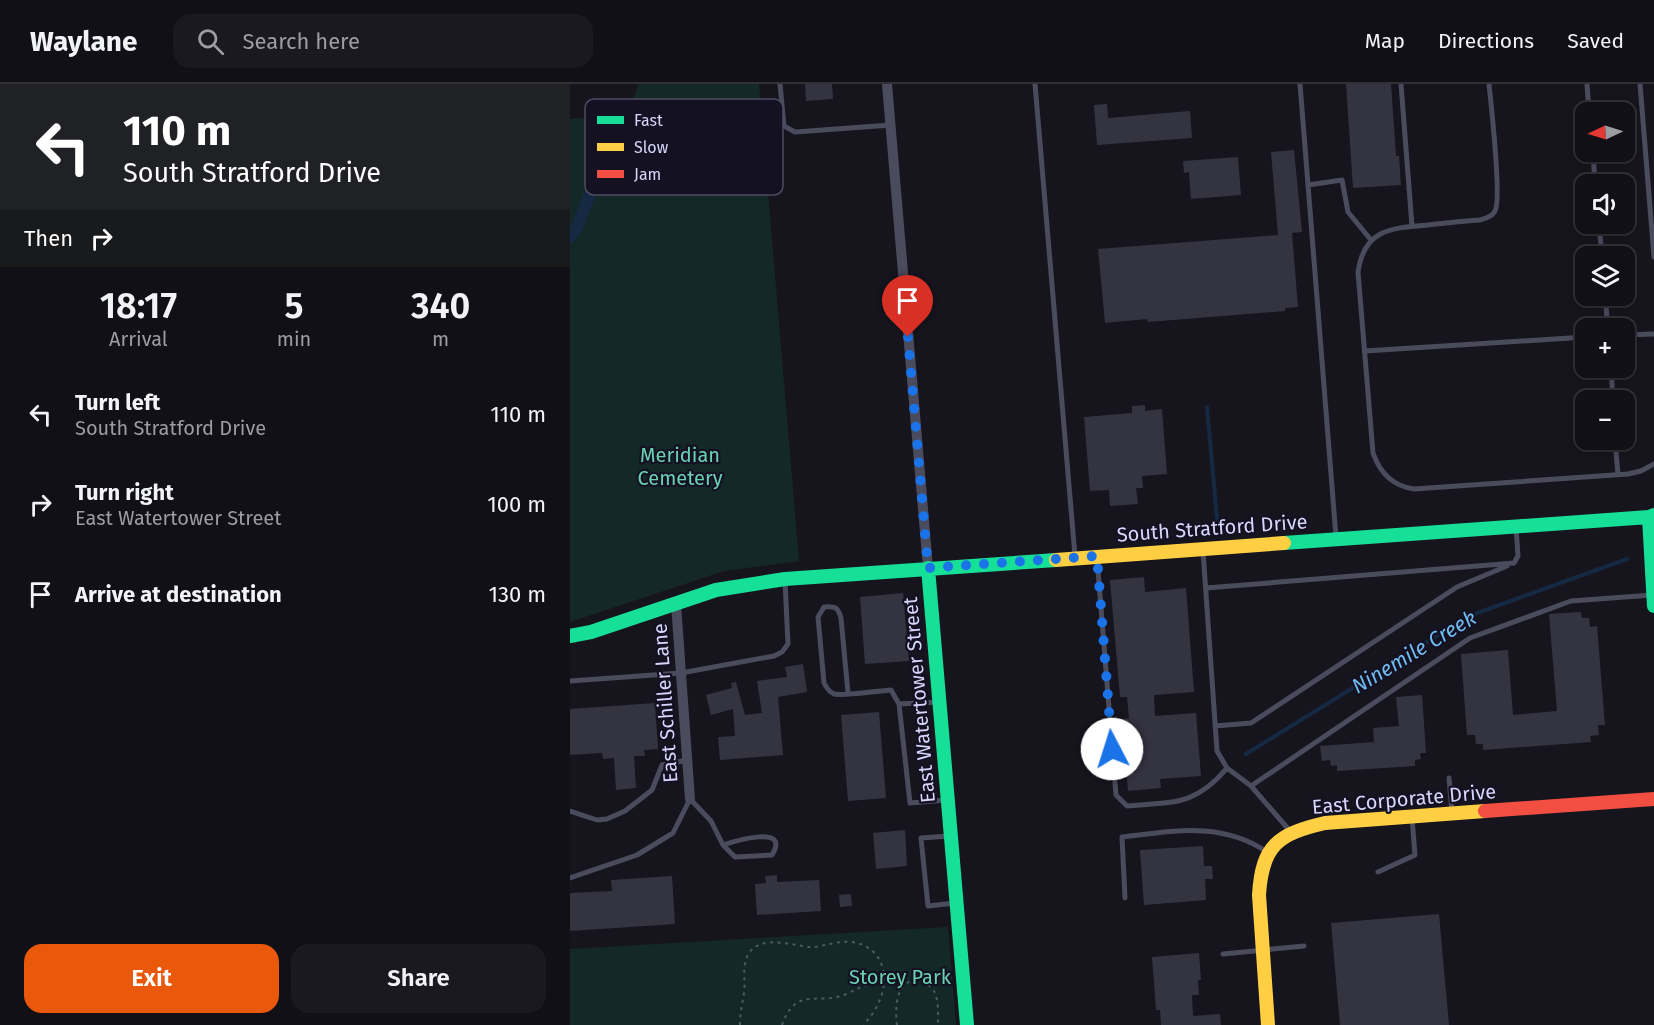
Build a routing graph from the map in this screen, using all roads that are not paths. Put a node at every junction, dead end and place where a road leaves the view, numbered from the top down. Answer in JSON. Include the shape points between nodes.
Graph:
{"nodes":[{"id":1,"x":780,"y":84,"type":"edge"},
{"id":2,"x":887,"y":84,"type":"edge"},
{"id":3,"x":1035,"y":84,"type":"edge"},
{"id":4,"x":1300,"y":84,"type":"edge"},
{"id":5,"x":1401,"y":84,"type":"edge"},
{"id":6,"x":1489,"y":84,"type":"edge"},
{"id":7,"x":1587,"y":84,"type":"edge"},
{"id":8,"x":1640,"y":84,"type":"edge"},
{"id":9,"x":781,"y":99,"type":"edge"},
{"id":10,"x":1588,"y":102,"type":"edge"},
{"id":11,"x":783,"y":116,"type":"edge"},
{"id":12,"x":891,"y":125,"type":"junction"},
{"id":13,"x":1308,"y":185,"type":"junction"},
{"id":14,"x":1412,"y":226,"type":"junction"},
{"id":15,"x":1371,"y":240,"type":"junction"},
{"id":16,"x":1654,"y":257,"type":"edge"},
{"id":17,"x":1654,"y":334,"type":"edge"},
{"id":18,"x":1635,"y":335,"type":"edge"},
{"id":19,"x":1575,"y":338,"type":"edge"},
{"id":20,"x":1365,"y":351,"type":"junction"},
{"id":21,"x":1616,"y":450,"type":"edge"},
{"id":22,"x":1654,"y":464,"type":"edge"},
{"id":23,"x":1618,"y":475,"type":"junction"},
{"id":24,"x":1651,"y":516,"type":"edge"},
{"id":25,"x":1516,"y":526,"type":"junction"},
{"id":26,"x":1336,"y":539,"type":"junction"},
{"id":27,"x":1203,"y":548,"type":"junction"},
{"id":28,"x":1097,"y":556,"type":"junction"},
{"id":29,"x":1075,"y":557,"type":"junction"},
{"id":30,"x":1514,"y":563,"type":"junction"},
{"id":31,"x":928,"y":568,"type":"junction"},
{"id":32,"x":785,"y":579,"type":"junction"},
{"id":33,"x":1206,"y":588,"type":"junction"},
{"id":34,"x":1654,"y":600,"type":"edge"},
{"id":35,"x":676,"y":604,"type":"junction"},
{"id":36,"x":570,"y":636,"type":"edge"},
{"id":37,"x":681,"y":673,"type":"junction"},
{"id":38,"x":570,"y":681,"type":"edge"},
{"id":39,"x":848,"y":693,"type":"junction"},
{"id":40,"x":939,"y":702,"type":"junction"},
{"id":41,"x":898,"y":704,"type":"junction"},
{"id":42,"x":1215,"y":726,"type":"junction"},
{"id":43,"x":687,"y":760,"type":"junction"},
{"id":44,"x":1227,"y":768,"type":"junction"},
{"id":45,"x":1449,"y":778,"type":"dead end"},
{"id":46,"x":1251,"y":786,"type":"junction"},
{"id":47,"x":690,"y":799,"type":"junction"},
{"id":48,"x":1654,"y":799,"type":"edge"},
{"id":49,"x":948,"y":800,"type":"junction"},
{"id":50,"x":570,"y":811,"type":"edge"},
{"id":51,"x":1452,"y":814,"type":"junction"},
{"id":52,"x":1412,"y":817,"type":"junction"},
{"id":53,"x":1291,"y":832,"type":"junction"},
{"id":54,"x":951,"y":835,"type":"junction"},
{"id":55,"x":723,"y":845,"type":"junction"},
{"id":56,"x":1269,"y":853,"type":"junction"},
{"id":57,"x":1378,"y":872,"type":"dead end"},
{"id":58,"x":570,"y":878,"type":"edge"},
{"id":59,"x":1125,"y":898,"type":"dead end"},
{"id":60,"x":957,"y":903,"type":"junction"},
{"id":61,"x":1304,"y":946,"type":"dead end"},
{"id":62,"x":1262,"y":950,"type":"junction"},
{"id":63,"x":1223,"y":954,"type":"dead end"},
{"id":64,"x":967,"y":1025,"type":"edge"},
{"id":65,"x":1268,"y":1025,"type":"edge"}],
"edges":[{"from":1,"to":9,"type":"lane"},
{"from":2,"to":12,"type":"street","name":"East Watertower Street"},
{"from":3,"to":29,"type":"lane"},
{"from":4,"to":13,"type":"lane"},
{"from":5,"to":14,"type":"lane"},
{"from":6,"to":14,"type":"lane","via":[[1498,194],[1495,212],[1480,220]]},
{"from":7,"to":10,"type":"lane"},
{"from":8,"to":16,"type":"lane"},
{"from":11,"to":12,"type":"lane","via":[[784,126],[795,132]]},
{"from":12,"to":31,"type":"street","name":"East Watertower Street"},
{"from":13,"to":15,"type":"lane","via":[[1342,180],[1348,212]]},
{"from":13,"to":26,"type":"lane"},
{"from":14,"to":15,"type":"lane","via":[[1387,230]]},
{"from":15,"to":20,"type":"lane","via":[[1358,272]]},
{"from":17,"to":18,"type":"lane"},
{"from":19,"to":20,"type":"lane"},
{"from":20,"to":23,"type":"lane","via":[[1373,453],[1383,473],[1396,484],[1414,489]]},
{"from":21,"to":23,"type":"lane"},
{"from":22,"to":23,"type":"lane"},
{"from":24,"to":25,"type":"street","name":"South Stratford Drive"},
{"from":24,"to":34,"type":"street"},
{"from":25,"to":26,"type":"street","name":"South Stratford Drive"},
{"from":25,"to":30,"type":"lane","via":[[1518,556]]},
{"from":26,"to":27,"type":"street","name":"South Stratford Drive"},
{"from":27,"to":28,"type":"street","name":"South Stratford Drive"},
{"from":27,"to":33,"type":"lane"},
{"from":28,"to":29,"type":"street","name":"South Stratford Drive"},
{"from":28,"to":44,"type":"lane","via":[[1116,795],[1127,806],[1173,802],[1197,796]]},
{"from":29,"to":31,"type":"street","name":"South Stratford Drive"},
{"from":30,"to":33,"type":"lane"},
{"from":30,"to":42,"type":"lane","via":[[1457,587],[1251,723]]},
{"from":31,"to":32,"type":"street","name":"South Stratford Drive"},
{"from":31,"to":40,"type":"street","name":"East Watertower Street"},
{"from":32,"to":35,"type":"street","name":"South Stratford Drive","via":[[716,590]]},
{"from":32,"to":37,"type":"lane","via":[[788,644],[782,652]]},
{"from":33,"to":42,"type":"lane"},
{"from":34,"to":46,"type":"lane","via":[[1571,601],[1470,638]]},
{"from":35,"to":36,"type":"street","name":"South Stratford Drive"},
{"from":35,"to":37,"type":"street","name":"East Schiller Lane"},
{"from":37,"to":38,"type":"lane"},
{"from":37,"to":43,"type":"street","name":"East Schiller Lane"},
{"from":39,"to":39,"type":"lane","via":[[834,694],[824,683],[818,617],[824,607],[839,609],[842,618]]},
{"from":39,"to":41,"type":"lane","via":[[891,690]]},
{"from":40,"to":41,"type":"lane"},
{"from":40,"to":49,"type":"street","name":"East Watertower Street"},
{"from":41,"to":49,"type":"lane","via":[[910,803]]},
{"from":42,"to":44,"type":"lane","via":[[1217,751]]},
{"from":43,"to":47,"type":"street","name":"East Schiller Lane"},
{"from":43,"to":50,"type":"lane","via":[[662,765],[652,790],[625,812],[597,820]]},
{"from":44,"to":46,"type":"lane"},
{"from":45,"to":51,"type":"lane"},
{"from":46,"to":53,"type":"lane"},
{"from":47,"to":55,"type":"lane","via":[[711,821]]},
{"from":47,"to":58,"type":"lane","via":[[673,833],[637,855]]},
{"from":48,"to":51,"type":"street","name":"East Corporate Drive"},
{"from":49,"to":54,"type":"street","name":"East Watertower Street"},
{"from":51,"to":52,"type":"street","name":"East Corporate Drive"},
{"from":52,"to":53,"type":"street","name":"East Corporate Drive","via":[[1325,823]]},
{"from":52,"to":57,"type":"lane","via":[[1415,855]]},
{"from":53,"to":56,"type":"street","name":"East Corporate Drive"},
{"from":54,"to":60,"type":"street","name":"East Watertower Street"},
{"from":54,"to":60,"type":"lane","via":[[921,838],[928,906]]},
{"from":55,"to":55,"type":"lane","via":[[735,857],[772,855],[776,845],[770,837],[741,838]]},
{"from":56,"to":59,"type":"lane","via":[[1235,836],[1191,829],[1122,837]]},
{"from":56,"to":62,"type":"street","name":"East Corporate Drive","via":[[1260,869],[1257,892]]},
{"from":60,"to":64,"type":"street","name":"East Watertower Street"},
{"from":61,"to":62,"type":"lane"},
{"from":62,"to":63,"type":"lane"},
{"from":62,"to":65,"type":"street","name":"East Corporate Drive"}]}
